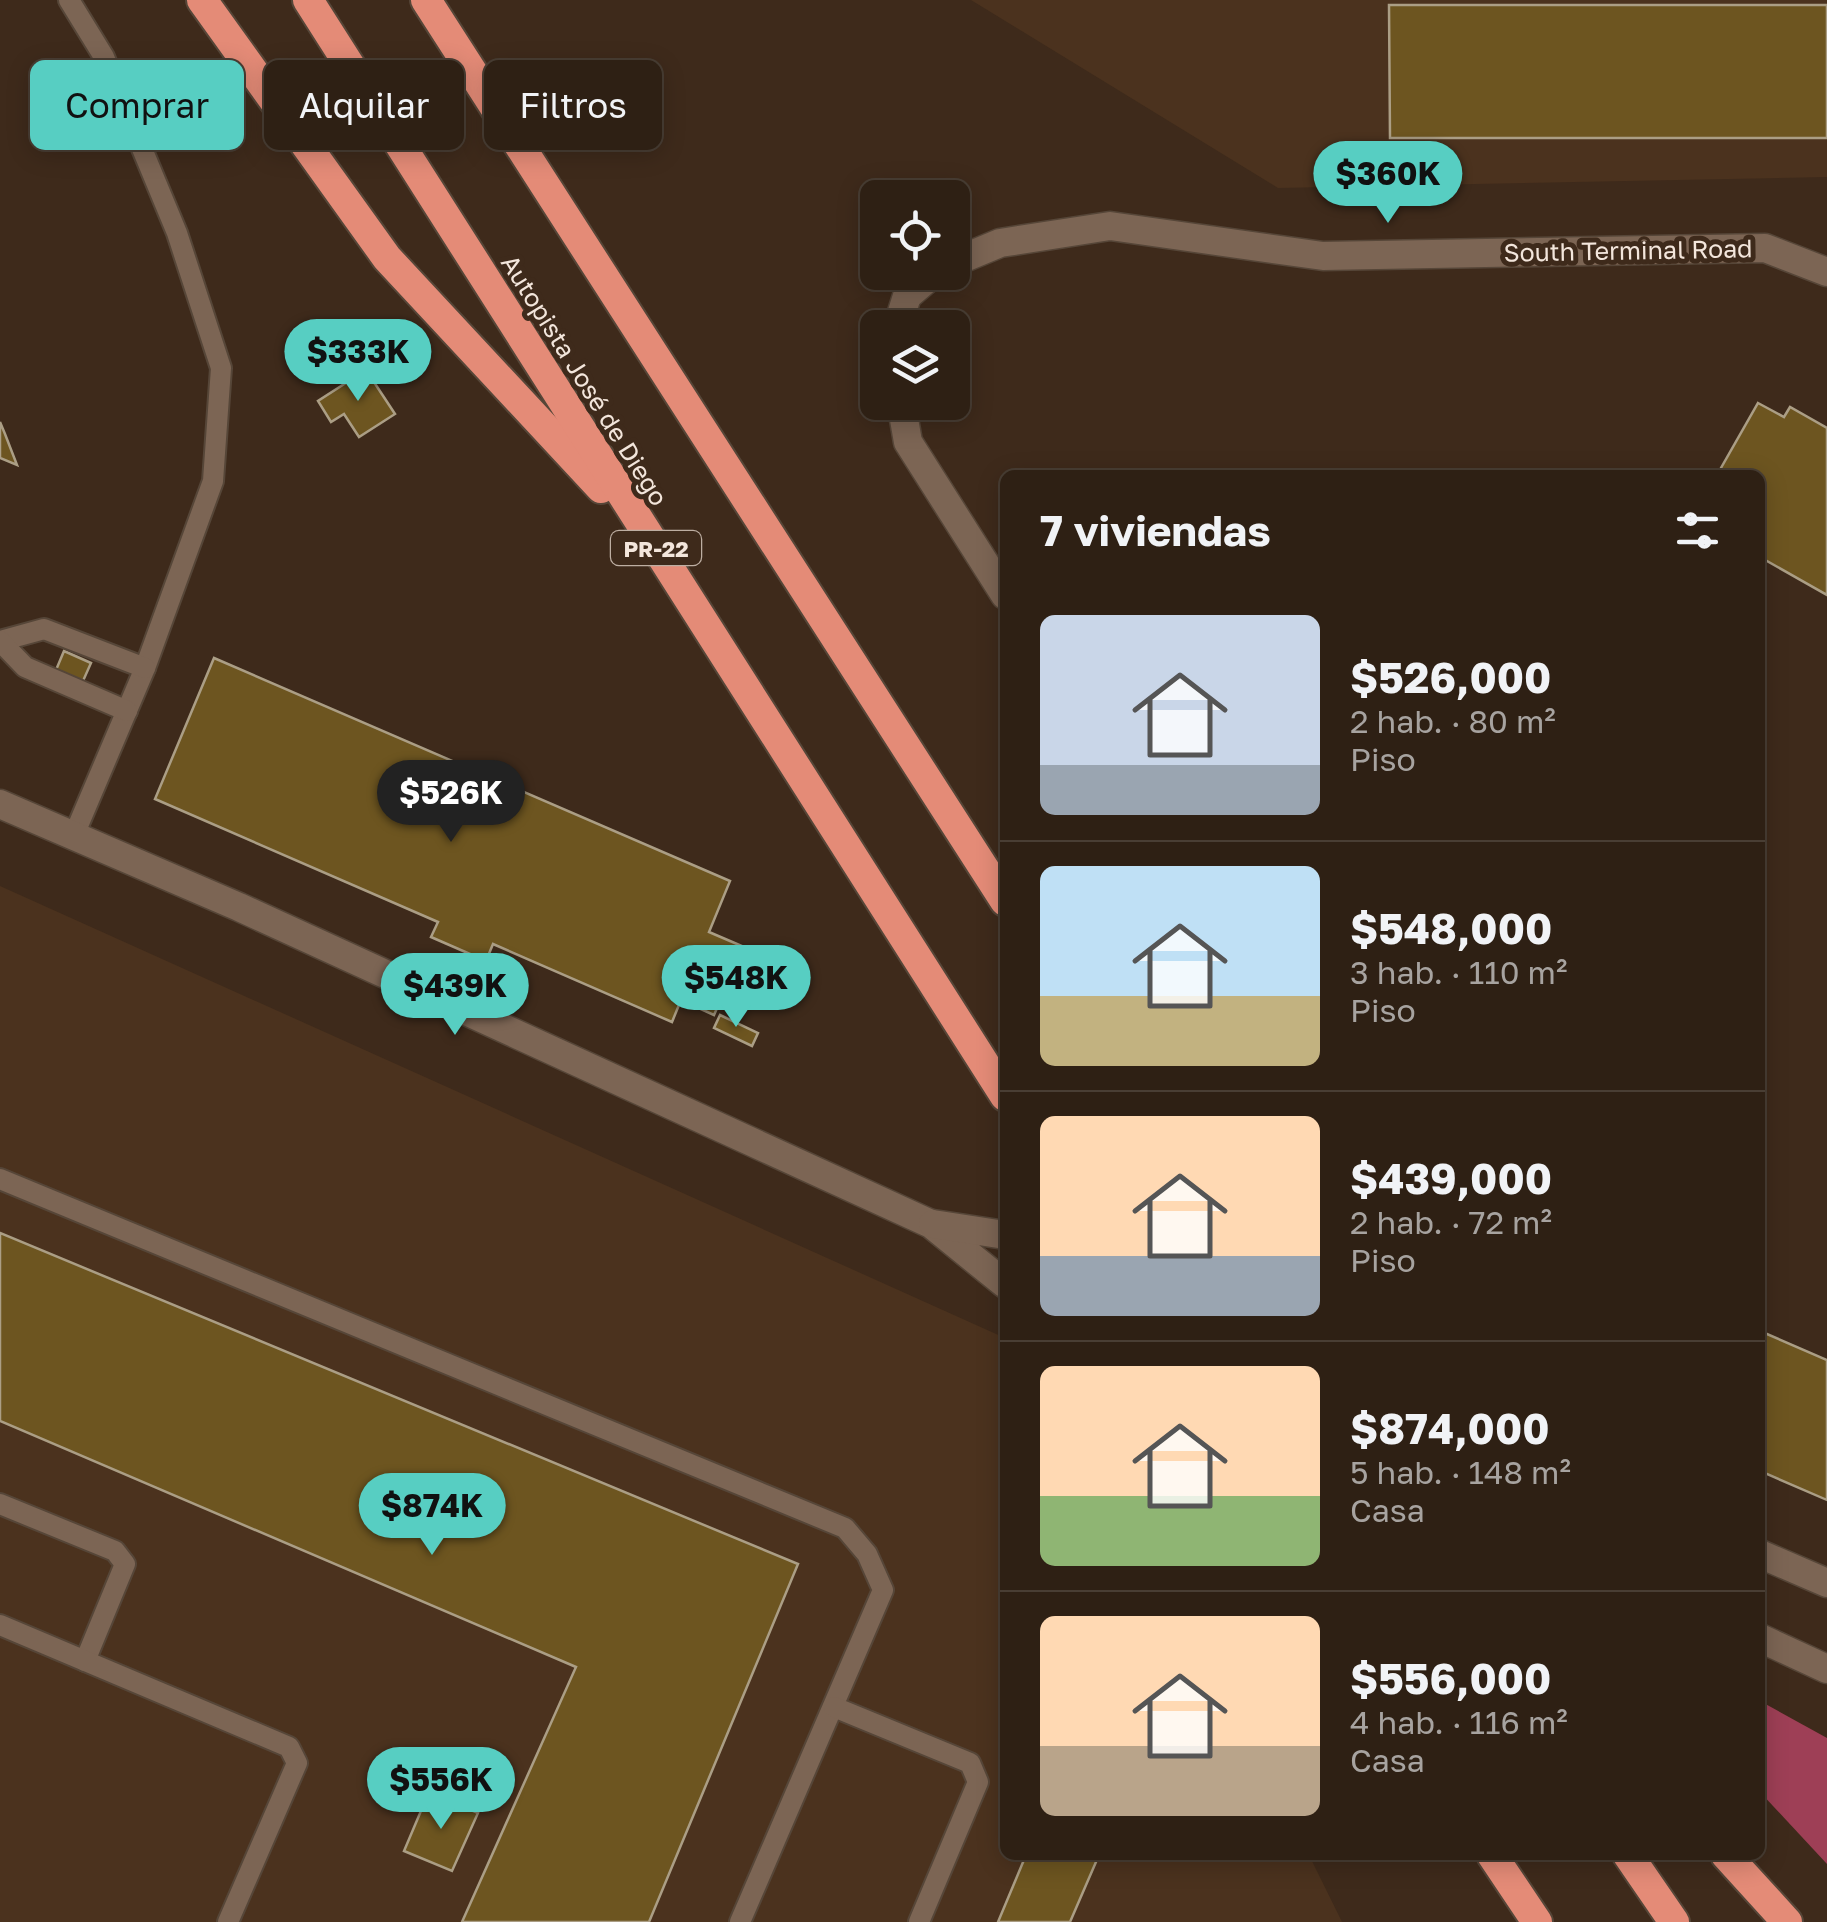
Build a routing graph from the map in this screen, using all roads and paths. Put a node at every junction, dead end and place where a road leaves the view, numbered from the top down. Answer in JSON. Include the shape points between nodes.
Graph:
{"nodes":[{"id":1,"x":69,"y":0,"type":"edge"},
{"id":2,"x":202,"y":0,"type":"edge"},
{"id":3,"x":308,"y":0,"type":"edge"},
{"id":4,"x":426,"y":0,"type":"edge"},
{"id":5,"x":970,"y":256,"type":"edge"},
{"id":6,"x":1827,"y":272,"type":"edge"},
{"id":7,"x":905,"y":420,"type":"edge"},
{"id":8,"x":652,"y":543,"type":"junction"},
{"id":9,"x":1000,"y":587,"type":"edge"},
{"id":10,"x":0,"y":641,"type":"edge"},
{"id":11,"x":145,"y":668,"type":"junction"},
{"id":12,"x":127,"y":711,"type":"junction"},
{"id":13,"x":0,"y":804,"type":"edge"},
{"id":14,"x":74,"y":834,"type":"junction"},
{"id":15,"x":1000,"y":893,"type":"edge"},
{"id":16,"x":1000,"y":1088,"type":"edge"},
{"id":17,"x":0,"y":1179,"type":"edge"},
{"id":18,"x":931,"y":1224,"type":"junction"},
{"id":19,"x":1000,"y":1234,"type":"edge"},
{"id":20,"x":1000,"y":1280,"type":"edge"},
{"id":21,"x":0,"y":1504,"type":"edge"},
{"id":22,"x":1765,"y":1556,"type":"edge"},
{"id":23,"x":1827,"y":1583,"type":"edge"},
{"id":24,"x":0,"y":1626,"type":"edge"},
{"id":25,"x":1765,"y":1640,"type":"edge"},
{"id":26,"x":85,"y":1661,"type":"junction"},
{"id":27,"x":1827,"y":1669,"type":"edge"},
{"id":28,"x":834,"y":1708,"type":"junction"},
{"id":29,"x":1495,"y":1860,"type":"edge"},
{"id":30,"x":1631,"y":1860,"type":"edge"},
{"id":31,"x":1731,"y":1860,"type":"edge"},
{"id":32,"x":228,"y":1922,"type":"edge"},
{"id":33,"x":740,"y":1922,"type":"edge"},
{"id":34,"x":920,"y":1922,"type":"edge"},
{"id":35,"x":1537,"y":1922,"type":"edge"},
{"id":36,"x":1674,"y":1922,"type":"edge"},
{"id":37,"x":1788,"y":1922,"type":"edge"}],
"edges":[{"from":1,"to":11,"type":"lane","via":[[112,75],[177,233],[221,368],[213,481]]},
{"from":2,"to":8,"type":"highway","via":[[387,258]]},
{"from":3,"to":8,"type":"highway","name":"Autopista José de Diego","number":"PR-22"},
{"from":4,"to":15,"type":"highway"},
{"from":5,"to":6,"type":"street","name":"South Terminal Road","via":[[1000,243],[1110,226],[1323,256],[1765,248]]},
{"from":7,"to":9,"type":"street","via":[[908,442]]},
{"from":8,"to":16,"type":"highway","name":"Autopista José de Diego","number":"PR-22"},
{"from":10,"to":11,"type":"lane","via":[[44,629]]},
{"from":10,"to":12,"type":"lane","via":[[24,667]]},
{"from":11,"to":12,"type":"lane"},
{"from":12,"to":14,"type":"lane"},
{"from":13,"to":14,"type":"street"},
{"from":14,"to":18,"type":"street"},
{"from":17,"to":28,"type":"lane","via":[[845,1528],[883,1590]]},
{"from":18,"to":19,"type":"street"},
{"from":18,"to":20,"type":"street"},
{"from":21,"to":26,"type":"lane","via":[[115,1552],[125,1564]]},
{"from":22,"to":23,"type":"street"},
{"from":24,"to":26,"type":"lane"},
{"from":25,"to":27,"type":"street"},
{"from":26,"to":32,"type":"lane","via":[[289,1747],[297,1762]]},
{"from":28,"to":33,"type":"lane"},
{"from":28,"to":34,"type":"lane","via":[[970,1763],[978,1782]]},
{"from":29,"to":35,"type":"highway"},
{"from":30,"to":36,"type":"highway"},
{"from":31,"to":37,"type":"highway"}]}
